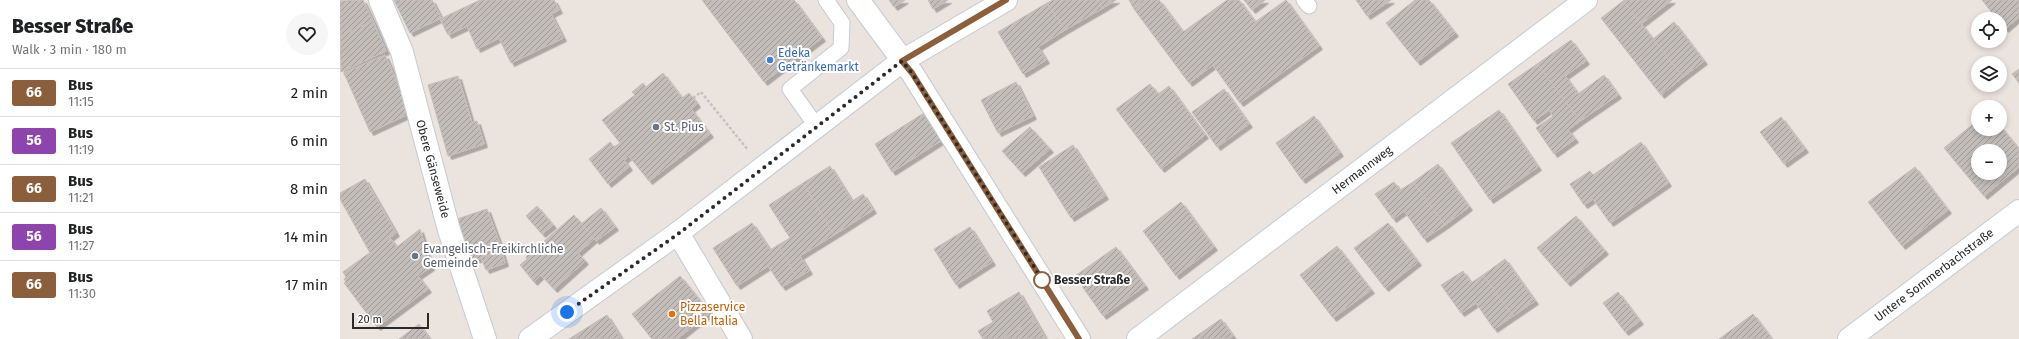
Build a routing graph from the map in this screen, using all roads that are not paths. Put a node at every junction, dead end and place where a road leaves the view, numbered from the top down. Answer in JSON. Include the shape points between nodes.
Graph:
{"nodes":[{"id":1,"x":380,"y":0,"type":"edge"},
{"id":2,"x":826,"y":0,"type":"edge"},
{"id":3,"x":858,"y":0,"type":"edge"},
{"id":4,"x":1006,"y":0,"type":"edge"},
{"id":5,"x":1586,"y":0,"type":"edge"},
{"id":6,"x":902,"y":61,"type":"junction"},
{"id":7,"x":817,"y":127,"type":"junction"},
{"id":8,"x":2019,"y":211,"type":"edge"},
{"id":9,"x":678,"y":234,"type":"junction"},
{"id":10,"x":485,"y":339,"type":"edge"},
{"id":11,"x":530,"y":339,"type":"edge"},
{"id":12,"x":741,"y":339,"type":"edge"},
{"id":13,"x":1079,"y":339,"type":"edge"},
{"id":14,"x":1138,"y":339,"type":"edge"},
{"id":15,"x":1849,"y":339,"type":"edge"}],
"edges":[{"from":1,"to":10,"type":"street","name":"Obere Gänseweide","via":[[402,52],[448,230]]},
{"from":2,"to":7,"type":"lane","via":[[842,23],[841,48],[790,89]]},
{"from":3,"to":6,"type":"street"},
{"from":4,"to":6,"type":"street"},
{"from":5,"to":14,"type":"street","name":"Hermannweg"},
{"from":6,"to":7,"type":"street"},
{"from":6,"to":13,"type":"street"},
{"from":7,"to":9,"type":"street"},
{"from":8,"to":15,"type":"street","name":"Untere Sommerbachstraße"},
{"from":9,"to":11,"type":"street"},
{"from":9,"to":12,"type":"street"}]}
